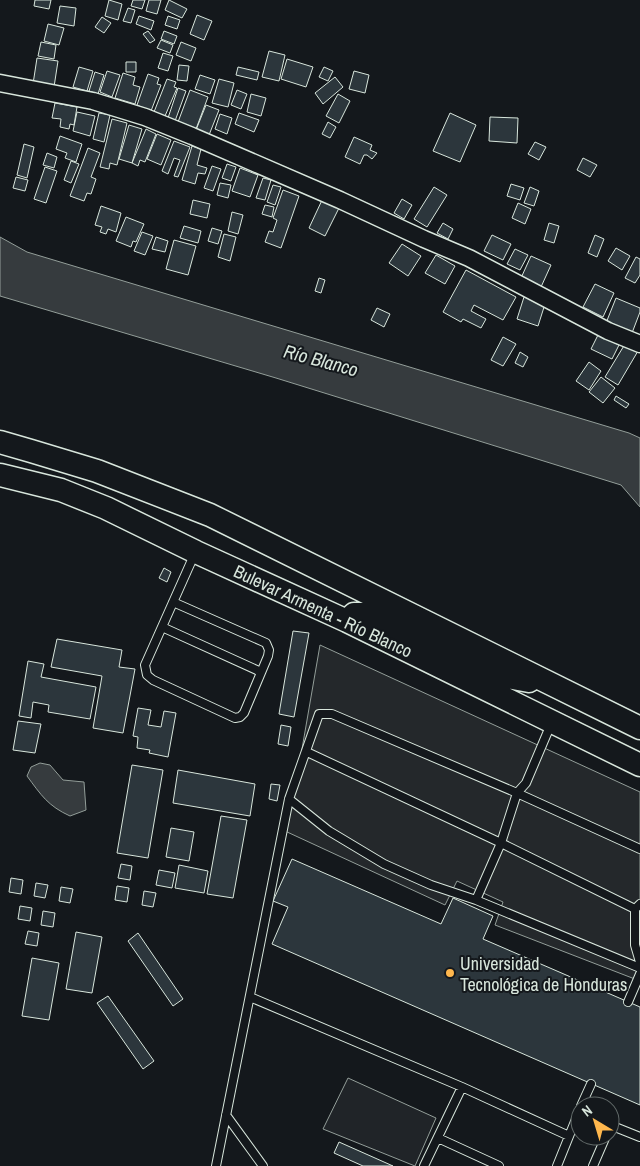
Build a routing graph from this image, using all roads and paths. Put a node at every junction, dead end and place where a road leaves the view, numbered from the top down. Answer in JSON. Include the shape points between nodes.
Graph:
{"nodes":[{"id":1,"x":0,"y":83,"type":"edge"},
{"id":2,"x":640,"y":344,"type":"edge"},
{"id":3,"x":0,"y":442,"type":"edge"},
{"id":4,"x":0,"y":475,"type":"edge"},
{"id":5,"x":196,"y":552,"type":"junction"},
{"id":6,"x":173,"y":602,"type":"junction"},
{"id":7,"x":348,"y":621,"type":"junction"},
{"id":8,"x":162,"y":627,"type":"junction"},
{"id":9,"x":260,"y":672,"type":"junction"},
{"id":10,"x":552,"y":684,"type":"junction"},
{"id":11,"x":552,"y":722,"type":"junction"},
{"id":12,"x":640,"y":728,"type":"edge"},
{"id":13,"x":307,"y":752,"type":"junction"},
{"id":14,"x":640,"y":765,"type":"edge"},
{"id":15,"x":517,"y":793,"type":"junction"},
{"id":16,"x":289,"y":799,"type":"junction"},
{"id":17,"x":501,"y":842,"type":"junction"},
{"id":18,"x":640,"y":850,"type":"edge"},
{"id":19,"x":476,"y":900,"type":"junction"},
{"id":20,"x":638,"y":907,"type":"edge"},
{"id":21,"x":640,"y":962,"type":"edge"},
{"id":22,"x":640,"y":968,"type":"edge"},
{"id":23,"x":640,"y":974,"type":"edge"},
{"id":24,"x":250,"y":997,"type":"junction"},
{"id":25,"x":628,"y":1002,"type":"dead end"},
{"id":26,"x":591,"y":1084,"type":"dead end"},
{"id":27,"x":462,"y":1087,"type":"junction"},
{"id":28,"x":586,"y":1096,"type":"edge"},
{"id":29,"x":226,"y":1115,"type":"junction"},
{"id":30,"x":620,"y":1130,"type":"edge"},
{"id":31,"x":569,"y":1136,"type":"joint"},
{"id":32,"x":640,"y":1137,"type":"edge"},
{"id":33,"x":438,"y":1138,"type":"junction"},
{"id":34,"x":602,"y":1146,"type":"edge"},
{"id":35,"x":216,"y":1166,"type":"edge"},
{"id":36,"x":263,"y":1166,"type":"edge"},
{"id":37,"x":424,"y":1166,"type":"edge"},
{"id":38,"x":500,"y":1166,"type":"edge"},
{"id":39,"x":557,"y":1166,"type":"edge"},
{"id":40,"x":593,"y":1166,"type":"edge"}],
"edges":[{"from":1,"to":2,"type":"street","via":[[93,101],[192,136],[469,258],[608,331]]},
{"from":3,"to":10,"type":"main road","name":"Bulevar Armenta - Río Blanco","via":[[97,471],[210,515]]},
{"from":4,"to":5,"type":"main road","name":"Bulevar Armenta - Río Blanco","via":[[61,490]]},
{"from":5,"to":6,"type":"lane"},
{"from":5,"to":7,"type":"main road","name":"Bulevar Armenta - Río Blanco"},
{"from":6,"to":8,"type":"lane"},
{"from":6,"to":9,"type":"lane","via":[[266,643],[268,656]]},
{"from":7,"to":10,"type":"main road","via":[[354,614],[380,619],[490,674]]},
{"from":7,"to":11,"type":"main road","name":"Bulevar Armenta - Río Blanco"},
{"from":8,"to":9,"type":"lane"},
{"from":8,"to":9,"type":"lane","via":[[145,665],[147,675],[162,685],[235,718],[244,713]]},
{"from":10,"to":12,"type":"main road","name":"Bulevar Armenta - Río Blanco"},
{"from":11,"to":14,"type":"main road","name":"Bulevar Armenta - Río Blanco"},
{"from":11,"to":15,"type":"lane","via":[[526,782]]},
{"from":13,"to":15,"type":"lane","via":[[320,714],[332,714]]},
{"from":13,"to":16,"type":"lane"},
{"from":13,"to":17,"type":"lane"},
{"from":15,"to":17,"type":"lane"},
{"from":15,"to":18,"type":"lane"},
{"from":16,"to":19,"type":"lane","via":[[329,831],[384,864]]},
{"from":16,"to":24,"type":"lane"},
{"from":17,"to":19,"type":"lane"},
{"from":17,"to":20,"type":"lane"},
{"from":19,"to":22,"type":"lane"},
{"from":20,"to":21,"type":"lane","via":[[635,945]]},
{"from":23,"to":25,"type":"lane"},
{"from":24,"to":27,"type":"lane"},
{"from":24,"to":29,"type":"lane"},
{"from":26,"to":28,"type":"lane"},
{"from":27,"to":31,"type":"lane"},
{"from":27,"to":33,"type":"lane"},
{"from":29,"to":35,"type":"lane"},
{"from":29,"to":36,"type":"lane"},
{"from":30,"to":32,"type":"lane"},
{"from":31,"to":39,"type":"lane"},
{"from":33,"to":37,"type":"lane"},
{"from":33,"to":38,"type":"lane"},
{"from":34,"to":40,"type":"lane"}]}
